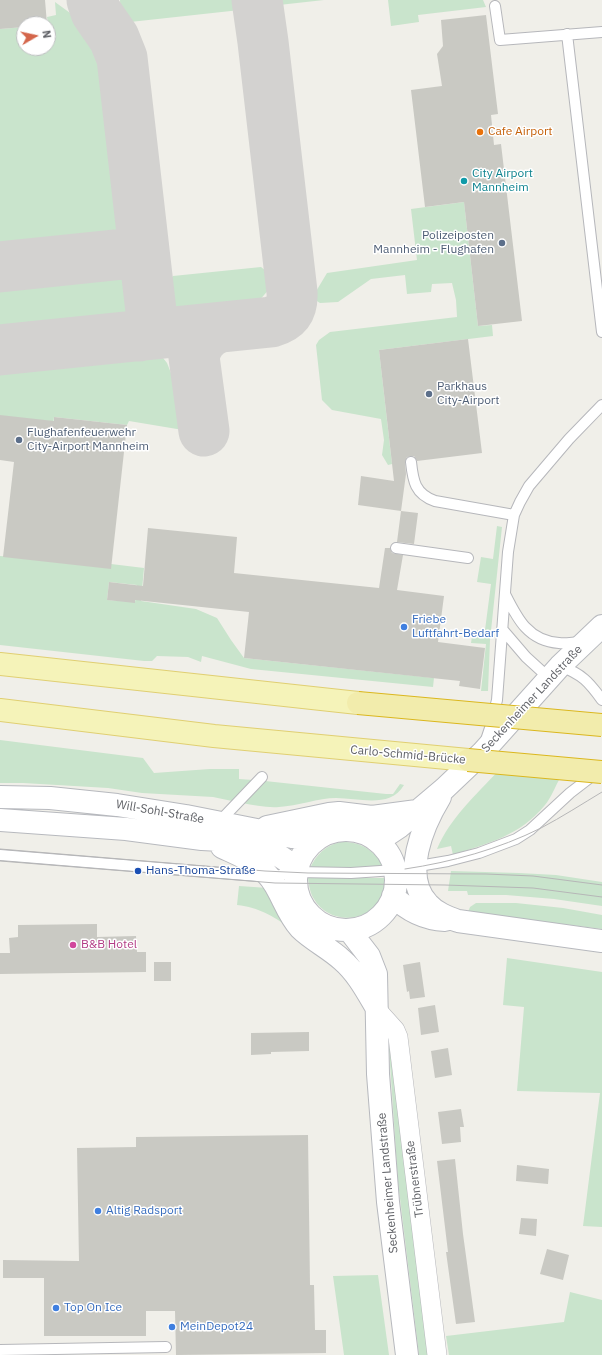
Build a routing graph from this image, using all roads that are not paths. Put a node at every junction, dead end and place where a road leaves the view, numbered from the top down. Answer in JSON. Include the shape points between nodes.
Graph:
{"nodes":[{"id":1,"x":495,"y":6,"type":"dead end"},
{"id":2,"x":602,"y":32,"type":"edge"},
{"id":3,"x":567,"y":34,"type":"junction"},
{"id":4,"x":602,"y":332,"type":"edge"},
{"id":5,"x":602,"y":405,"type":"edge"},
{"id":6,"x":411,"y":462,"type":"dead end"},
{"id":7,"x":514,"y":515,"type":"junction"},
{"id":8,"x":396,"y":548,"type":"dead end"},
{"id":9,"x":468,"y":558,"type":"dead end"},
{"id":10,"x":505,"y":594,"type":"junction"},
{"id":11,"x":602,"y":626,"type":"edge"},
{"id":12,"x":502,"y":629,"type":"junction"},
{"id":13,"x":585,"y":641,"type":"junction"},
{"id":14,"x":0,"y":664,"type":"edge"},
{"id":15,"x":555,"y":672,"type":"junction"},
{"id":16,"x":602,"y":700,"type":"edge"},
{"id":17,"x":358,"y":703,"type":"joint"},
{"id":18,"x":0,"y":710,"type":"edge"},
{"id":19,"x":602,"y":726,"type":"edge"},
{"id":20,"x":475,"y":756,"type":"junction"},
{"id":21,"x":602,"y":769,"type":"edge"},
{"id":22,"x":602,"y":772,"type":"edge"},
{"id":23,"x":262,"y":777,"type":"dead end"},
{"id":24,"x":0,"y":798,"type":"edge"},
{"id":25,"x":432,"y":802,"type":"junction"},
{"id":26,"x":10,"y":821,"type":"edge"},
{"id":27,"x":218,"y":822,"type":"junction"},
{"id":28,"x":254,"y":830,"type":"junction"},
{"id":29,"x":0,"y":833,"type":"edge"},
{"id":30,"x":318,"y":838,"type":"junction"},
{"id":31,"x":202,"y":839,"type":"junction"},
{"id":32,"x":376,"y":840,"type":"junction"},
{"id":33,"x":0,"y":855,"type":"edge"},
{"id":34,"x":401,"y":867,"type":"junction"},
{"id":35,"x":296,"y":872,"type":"junction"},
{"id":36,"x":270,"y":877,"type":"junction"},
{"id":37,"x":393,"y":896,"type":"junction"},
{"id":38,"x":458,"y":921,"type":"junction"},
{"id":39,"x":349,"y":930,"type":"junction"},
{"id":40,"x":602,"y":941,"type":"edge"},
{"id":41,"x":377,"y":1010,"type":"junction"},
{"id":42,"x":166,"y":1347,"type":"dead end"},
{"id":43,"x":0,"y":1350,"type":"edge"},
{"id":44,"x":407,"y":1355,"type":"edge"},
{"id":45,"x":437,"y":1355,"type":"edge"}],
"edges":[{"from":1,"to":3,"type":"lane","via":[[500,40]]},
{"from":2,"to":3,"type":"lane"},
{"from":3,"to":4,"type":"lane"},
{"from":5,"to":7,"type":"lane","via":[[529,486]]},
{"from":6,"to":7,"type":"lane","via":[[416,485],[421,494],[428,498]]},
{"from":7,"to":10,"type":"lane"},
{"from":8,"to":9,"type":"lane"},
{"from":10,"to":12,"type":"lane"},
{"from":10,"to":13,"type":"lane","via":[[524,627],[534,635],[560,643]]},
{"from":11,"to":13,"type":"main road","name":"Seckenheimer Landstraße"},
{"from":12,"to":15,"type":"lane","via":[[526,657]]},
{"from":12,"to":20,"type":"lane","via":[[497,700],[490,728]]},
{"from":13,"to":15,"type":"main road","name":"Seckenheimer Landstraße"},
{"from":14,"to":17,"type":"main road"},
{"from":15,"to":16,"type":"lane","via":[[574,671],[587,680]]},
{"from":15,"to":20,"type":"main road","name":"Seckenheimer Landstraße"},
{"from":17,"to":19,"type":"highway","bridge":true},
{"from":18,"to":20,"type":"main road","name":"Carlo-Schmid-Brücke","via":[[214,736]]},
{"from":20,"to":22,"type":"highway","name":"Carlo-Schmid-Brücke","bridge":true},
{"from":20,"to":25,"type":"main road","name":"Seckenheimer Landstraße"},
{"from":21,"to":34,"type":"lane","via":[[516,839],[455,860]]},
{"from":23,"to":27,"type":"lane"},
{"from":24,"to":27,"type":"main road","name":"Will-Sohl-Straße","via":[[50,798],[117,804]]},
{"from":25,"to":28,"type":"main road","via":[[372,817],[329,814]]},
{"from":25,"to":32,"type":"main road","name":"Seckenheimer Landstraße","via":[[387,835]]},
{"from":25,"to":34,"type":"main road","name":"Seckenheimer Landstraße","via":[[408,835]]},
{"from":26,"to":29,"type":"street"},
{"from":26,"to":31,"type":"main road","name":"Will-Sohl-Straße","via":[[126,829]]},
{"from":27,"to":28,"type":"main road","name":"Will-Sohl-Straße"},
{"from":28,"to":30,"type":"main road","name":"Will-Sohl-Straße","via":[[292,837]]},
{"from":30,"to":32,"type":"main road","name":"Seckenheimer Landstraße","via":[[335,831],[352,830]]},
{"from":30,"to":35,"type":"main road","name":"Seckenheimer Landstraße","via":[[306,849]]},
{"from":31,"to":35,"type":"main road","name":"Will-Sohl-Straße","via":[[239,841],[270,849],[287,861]]},
{"from":31,"to":36,"type":"main road","name":"Seckenheimer Landstraße","via":[[257,864]]},
{"from":32,"to":34,"type":"main road","name":"Seckenheimer Landstraße"},
{"from":33,"to":36,"type":"lane"},
{"from":34,"to":35,"type":"lane","via":[[351,873]]},
{"from":34,"to":37,"type":"main road","name":"Seckenheimer Landstraße"},
{"from":34,"to":38,"type":"main road","name":"Seckenheimer Landstraße","via":[[417,885],[428,904],[440,914]]},
{"from":35,"to":36,"type":"lane"},
{"from":35,"to":39,"type":"main road","name":"Seckenheimer Landstraße","via":[[298,894],[309,914],[327,926]]},
{"from":36,"to":41,"type":"main road","name":"Seckenheimer Landstraße","via":[[301,929],[352,969]]},
{"from":37,"to":38,"type":"main road","via":[[418,915],[435,920]]},
{"from":37,"to":39,"type":"main road","name":"Seckenheimer Landstraße","via":[[384,911],[371,923]]},
{"from":38,"to":40,"type":"main road","name":"Seckenheimer Landstraße"},
{"from":39,"to":41,"type":"main road","name":"Seckenheimer Landstraße","via":[[370,956],[376,974]]},
{"from":41,"to":44,"type":"main road","name":"Seckenheimer Landstraße","via":[[378,1074],[388,1202]]},
{"from":41,"to":45,"type":"street","name":"Trübnerstraße","via":[[398,1037]]},
{"from":42,"to":43,"type":"lane"}]}
